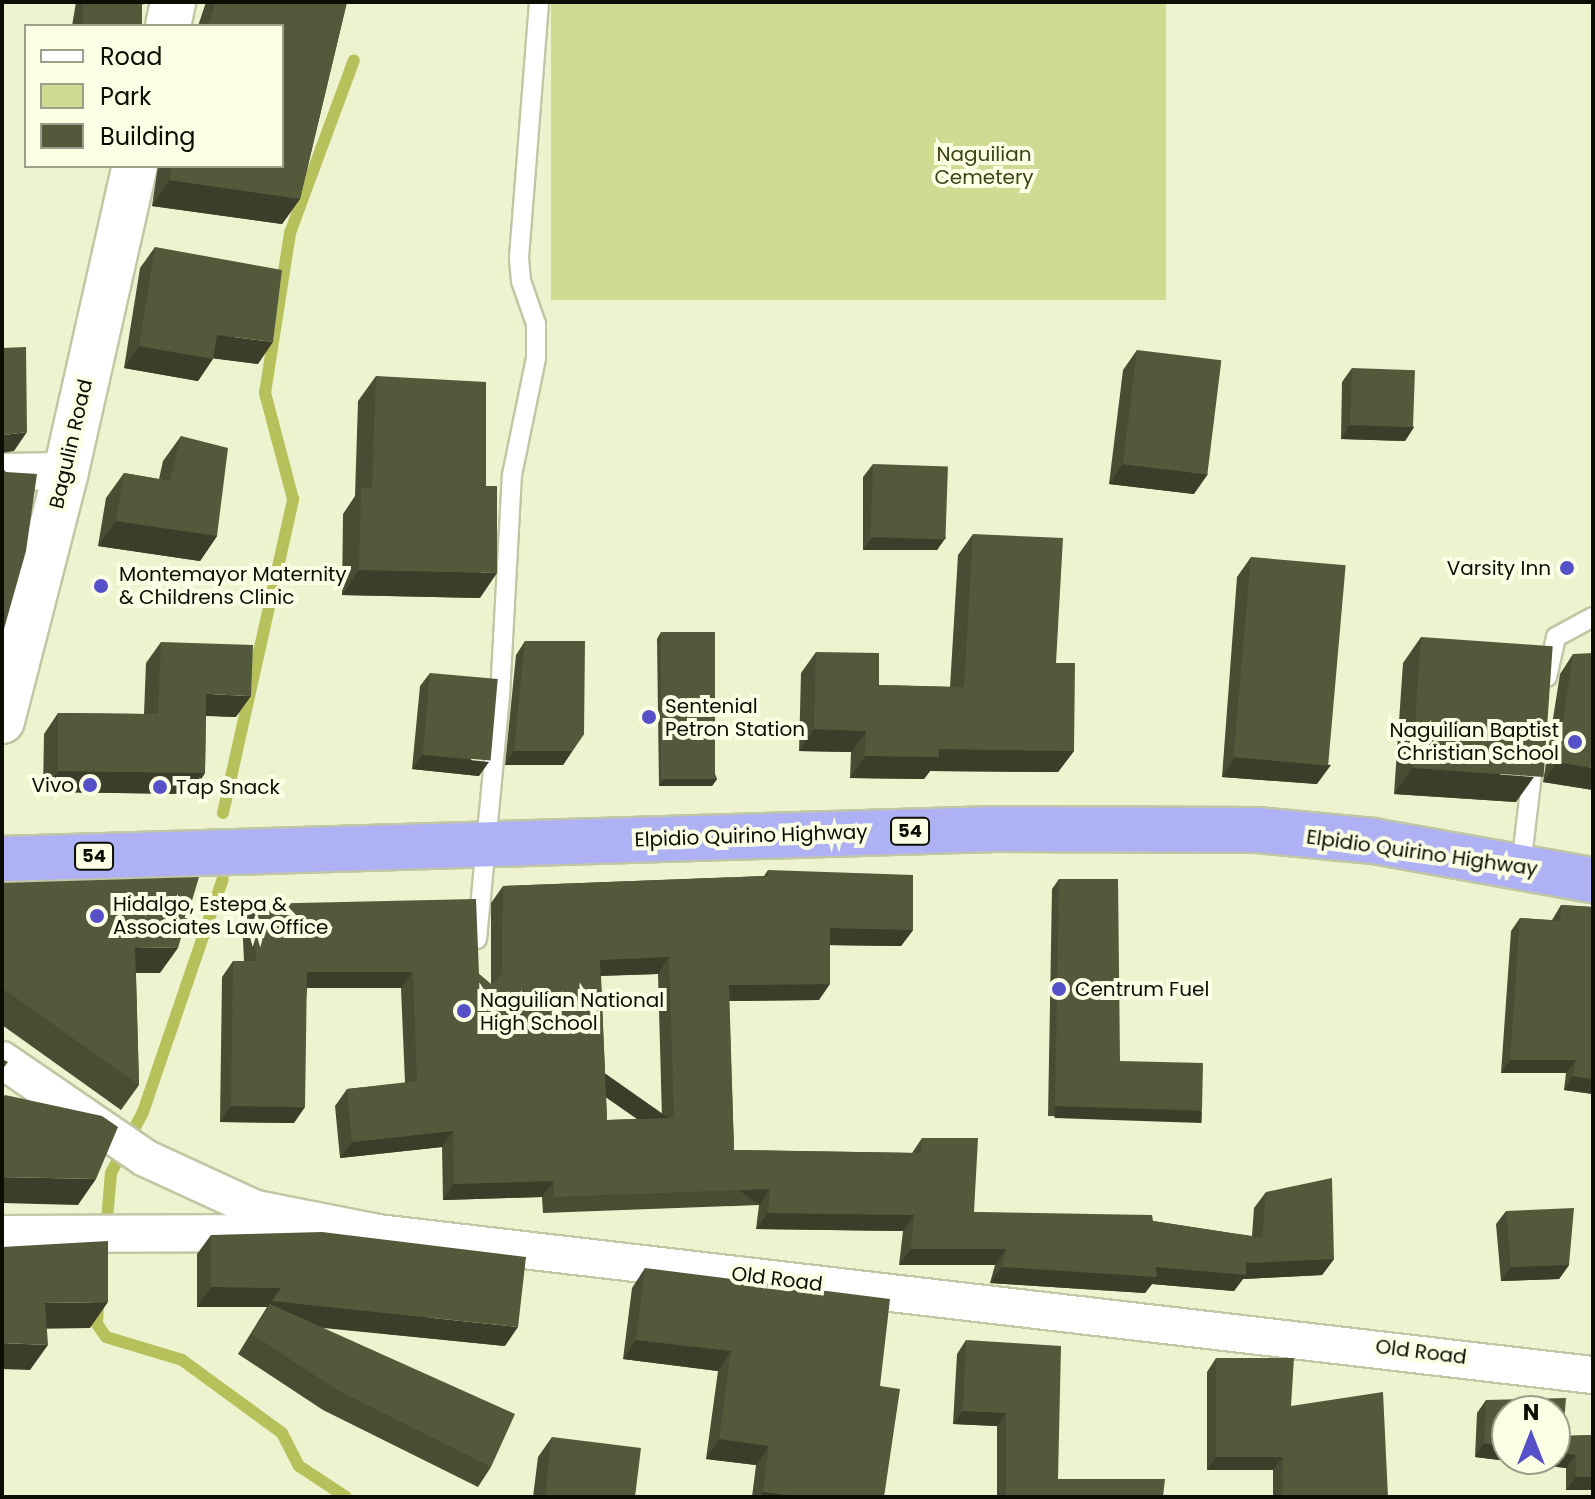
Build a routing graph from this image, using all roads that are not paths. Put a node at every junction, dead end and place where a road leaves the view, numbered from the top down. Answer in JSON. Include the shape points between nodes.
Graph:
{"nodes":[{"id":1,"x":173,"y":2,"type":"edge"},
{"id":2,"x":539,"y":2,"type":"edge"},
{"id":3,"x":168,"y":24,"type":"edge"},
{"id":4,"x":135,"y":168,"type":"edge"},
{"id":5,"x":66,"y":471,"type":"junction"},
{"id":6,"x":2,"y":472,"type":"edge"},
{"id":7,"x":1593,"y":617,"type":"edge"},
{"id":8,"x":1541,"y":701,"type":"edge"},
{"id":9,"x":2,"y":721,"type":"edge"},
{"id":10,"x":1538,"y":731,"type":"edge"},
{"id":11,"x":486,"y":846,"type":"junction"},
{"id":12,"x":2,"y":859,"type":"edge"},
{"id":13,"x":1521,"y":866,"type":"junction"},
{"id":14,"x":1593,"y":880,"type":"edge"},
{"id":15,"x":478,"y":961,"type":"edge"},
{"id":16,"x":2,"y":1060,"type":"edge"},
{"id":17,"x":378,"y":1233,"type":"junction"},
{"id":18,"x":2,"y":1234,"type":"edge"},
{"id":19,"x":1593,"y":1375,"type":"edge"}],
"edges":[{"from":1,"to":3,"type":"main road"},
{"from":2,"to":11,"type":"lane","via":[[519,257],[536,324],[536,358],[512,475]]},
{"from":4,"to":5,"type":"main road","name":"Bagulin Road"},
{"from":5,"to":6,"type":"street"},
{"from":5,"to":9,"type":"main road","name":"Bagulin Road"},
{"from":7,"to":8,"type":"lane","via":[[1556,637]]},
{"from":10,"to":13,"type":"lane"},
{"from":11,"to":12,"type":"highway","name":"Elpidio Quirino Highway","number":"54"},
{"from":11,"to":13,"type":"highway","name":"Elpidio Quirino Highway","number":"54","via":[[996,829],[1257,830],[1373,841]]},
{"from":11,"to":15,"type":"lane","via":[[476,920]]},
{"from":13,"to":14,"type":"highway","name":"Elpidio Quirino Highway","number":"54"},
{"from":16,"to":17,"type":"street","name":"Old Road","via":[[145,1158],[256,1209]]},
{"from":17,"to":18,"type":"street"},
{"from":17,"to":19,"type":"street","name":"Old Road"}]}
